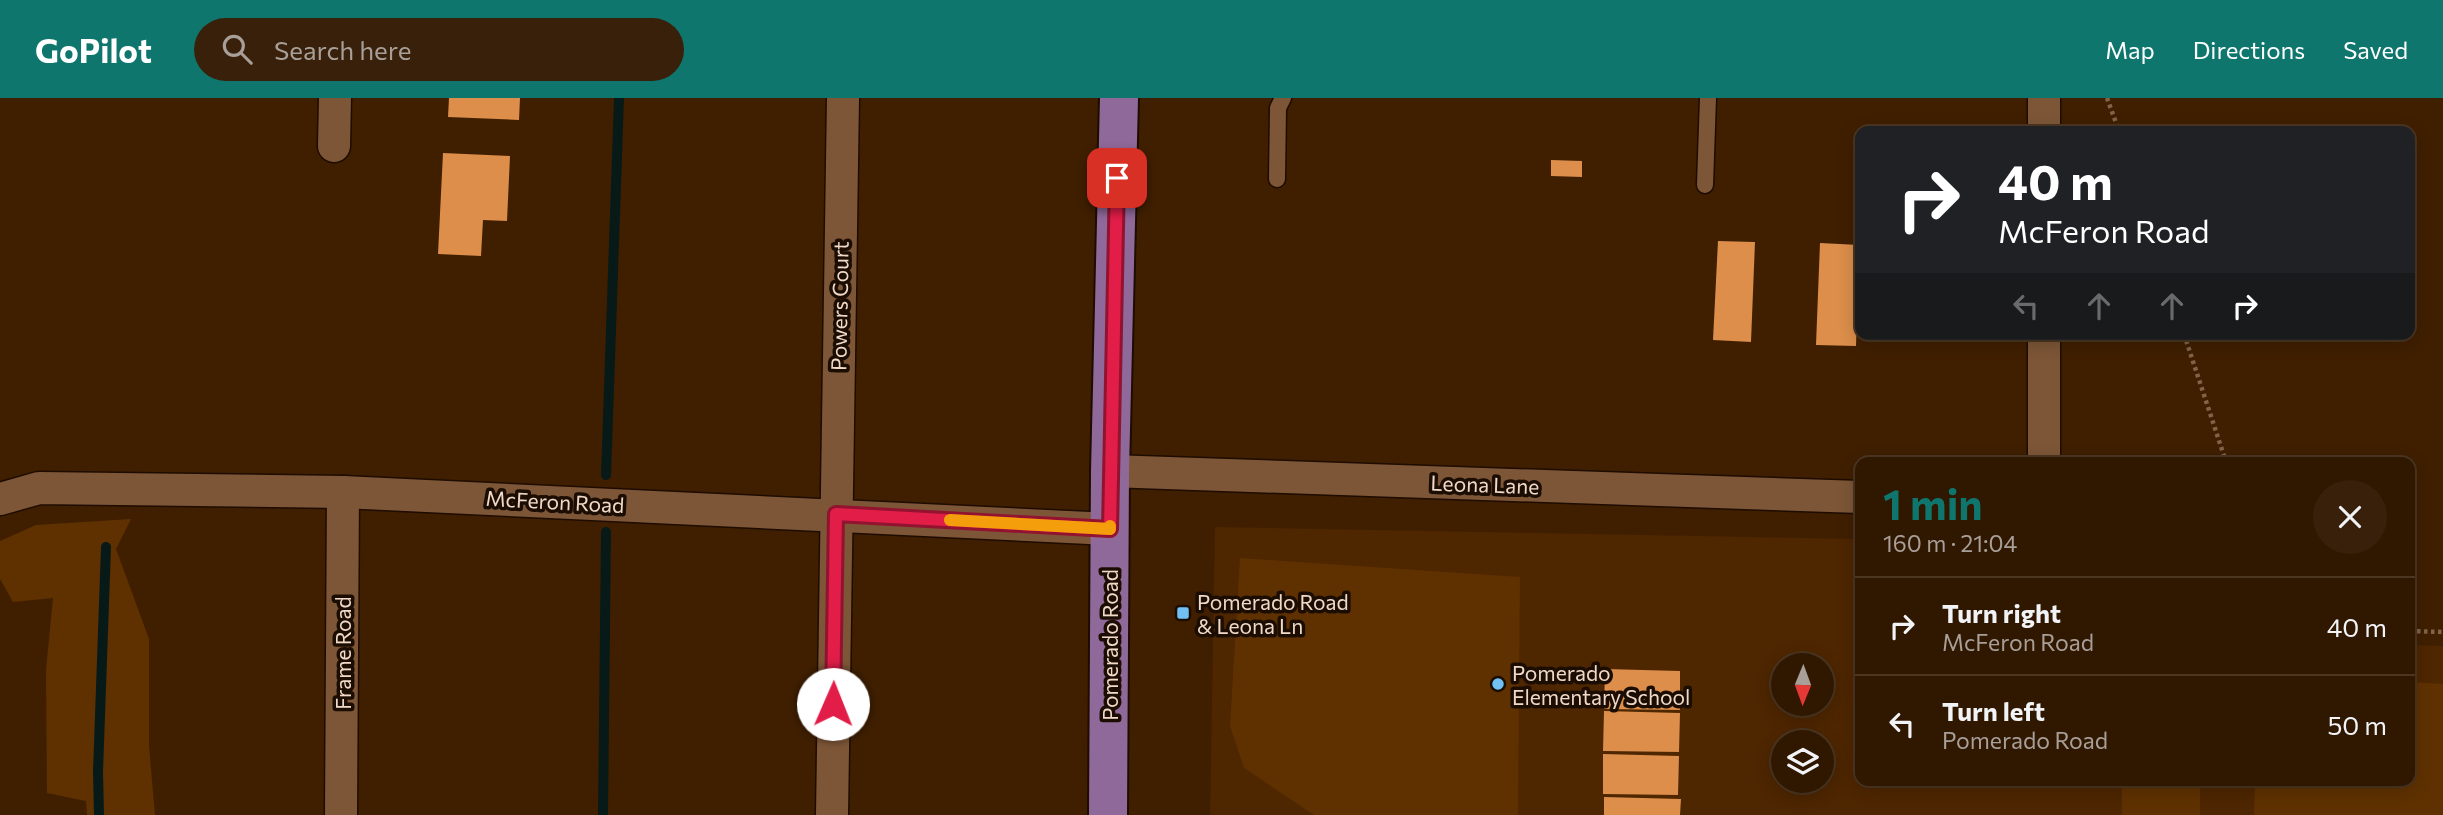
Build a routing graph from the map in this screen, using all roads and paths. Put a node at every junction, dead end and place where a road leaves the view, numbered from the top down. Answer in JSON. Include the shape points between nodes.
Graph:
{"nodes":[{"id":1,"x":335,"y":98,"type":"edge"},
{"id":2,"x":843,"y":98,"type":"edge"},
{"id":3,"x":1119,"y":98,"type":"edge"},
{"id":4,"x":1283,"y":98,"type":"edge"},
{"id":5,"x":1708,"y":98,"type":"edge"},
{"id":6,"x":2044,"y":98,"type":"edge"},
{"id":7,"x":2107,"y":98,"type":"edge"},
{"id":8,"x":2044,"y":126,"type":"edge"},
{"id":9,"x":2117,"y":126,"type":"edge"},
{"id":10,"x":334,"y":146,"type":"dead end"},
{"id":11,"x":1276,"y":179,"type":"dead end"},
{"id":12,"x":1705,"y":185,"type":"dead end"},
{"id":13,"x":2044,"y":340,"type":"edge"},
{"id":14,"x":2185,"y":340,"type":"edge"},
{"id":15,"x":2044,"y":457,"type":"edge"},
{"id":16,"x":2224,"y":457,"type":"edge"},
{"id":17,"x":1110,"y":471,"type":"junction"},
{"id":18,"x":344,"y":492,"type":"junction"},
{"id":19,"x":1855,"y":497,"type":"edge"},
{"id":20,"x":0,"y":499,"type":"edge"},
{"id":21,"x":836,"y":514,"type":"junction"},
{"id":22,"x":1110,"y":529,"type":"junction"},
{"id":23,"x":2415,"y":631,"type":"edge"},
{"id":24,"x":2443,"y":632,"type":"edge"},
{"id":25,"x":341,"y":815,"type":"edge"},
{"id":26,"x":832,"y":815,"type":"edge"},
{"id":27,"x":1108,"y":815,"type":"edge"}],
"edges":[{"from":1,"to":10,"type":"street"},
{"from":2,"to":21,"type":"street","name":"Powers Court"},
{"from":3,"to":17,"type":"main road","name":"Pomerado Road"},
{"from":4,"to":11,"type":"lane","via":[[1278,107]]},
{"from":5,"to":12,"type":"lane"},
{"from":6,"to":8,"type":"street"},
{"from":7,"to":9,"type":"path"},
{"from":13,"to":15,"type":"street"},
{"from":14,"to":16,"type":"path"},
{"from":17,"to":19,"type":"street","name":"Leona Lane"},
{"from":17,"to":22,"type":"main road","name":"Pomerado Road"},
{"from":18,"to":20,"type":"street","name":"McFeron Road","via":[[39,488]]},
{"from":18,"to":21,"type":"street","name":"McFeron Road"},
{"from":18,"to":25,"type":"street","name":"Frame Road"},
{"from":21,"to":22,"type":"street","name":"McFeron Road"},
{"from":21,"to":26,"type":"street","name":"Powers Court"},
{"from":22,"to":27,"type":"main road","name":"Pomerado Road"},
{"from":23,"to":24,"type":"path"}]}
